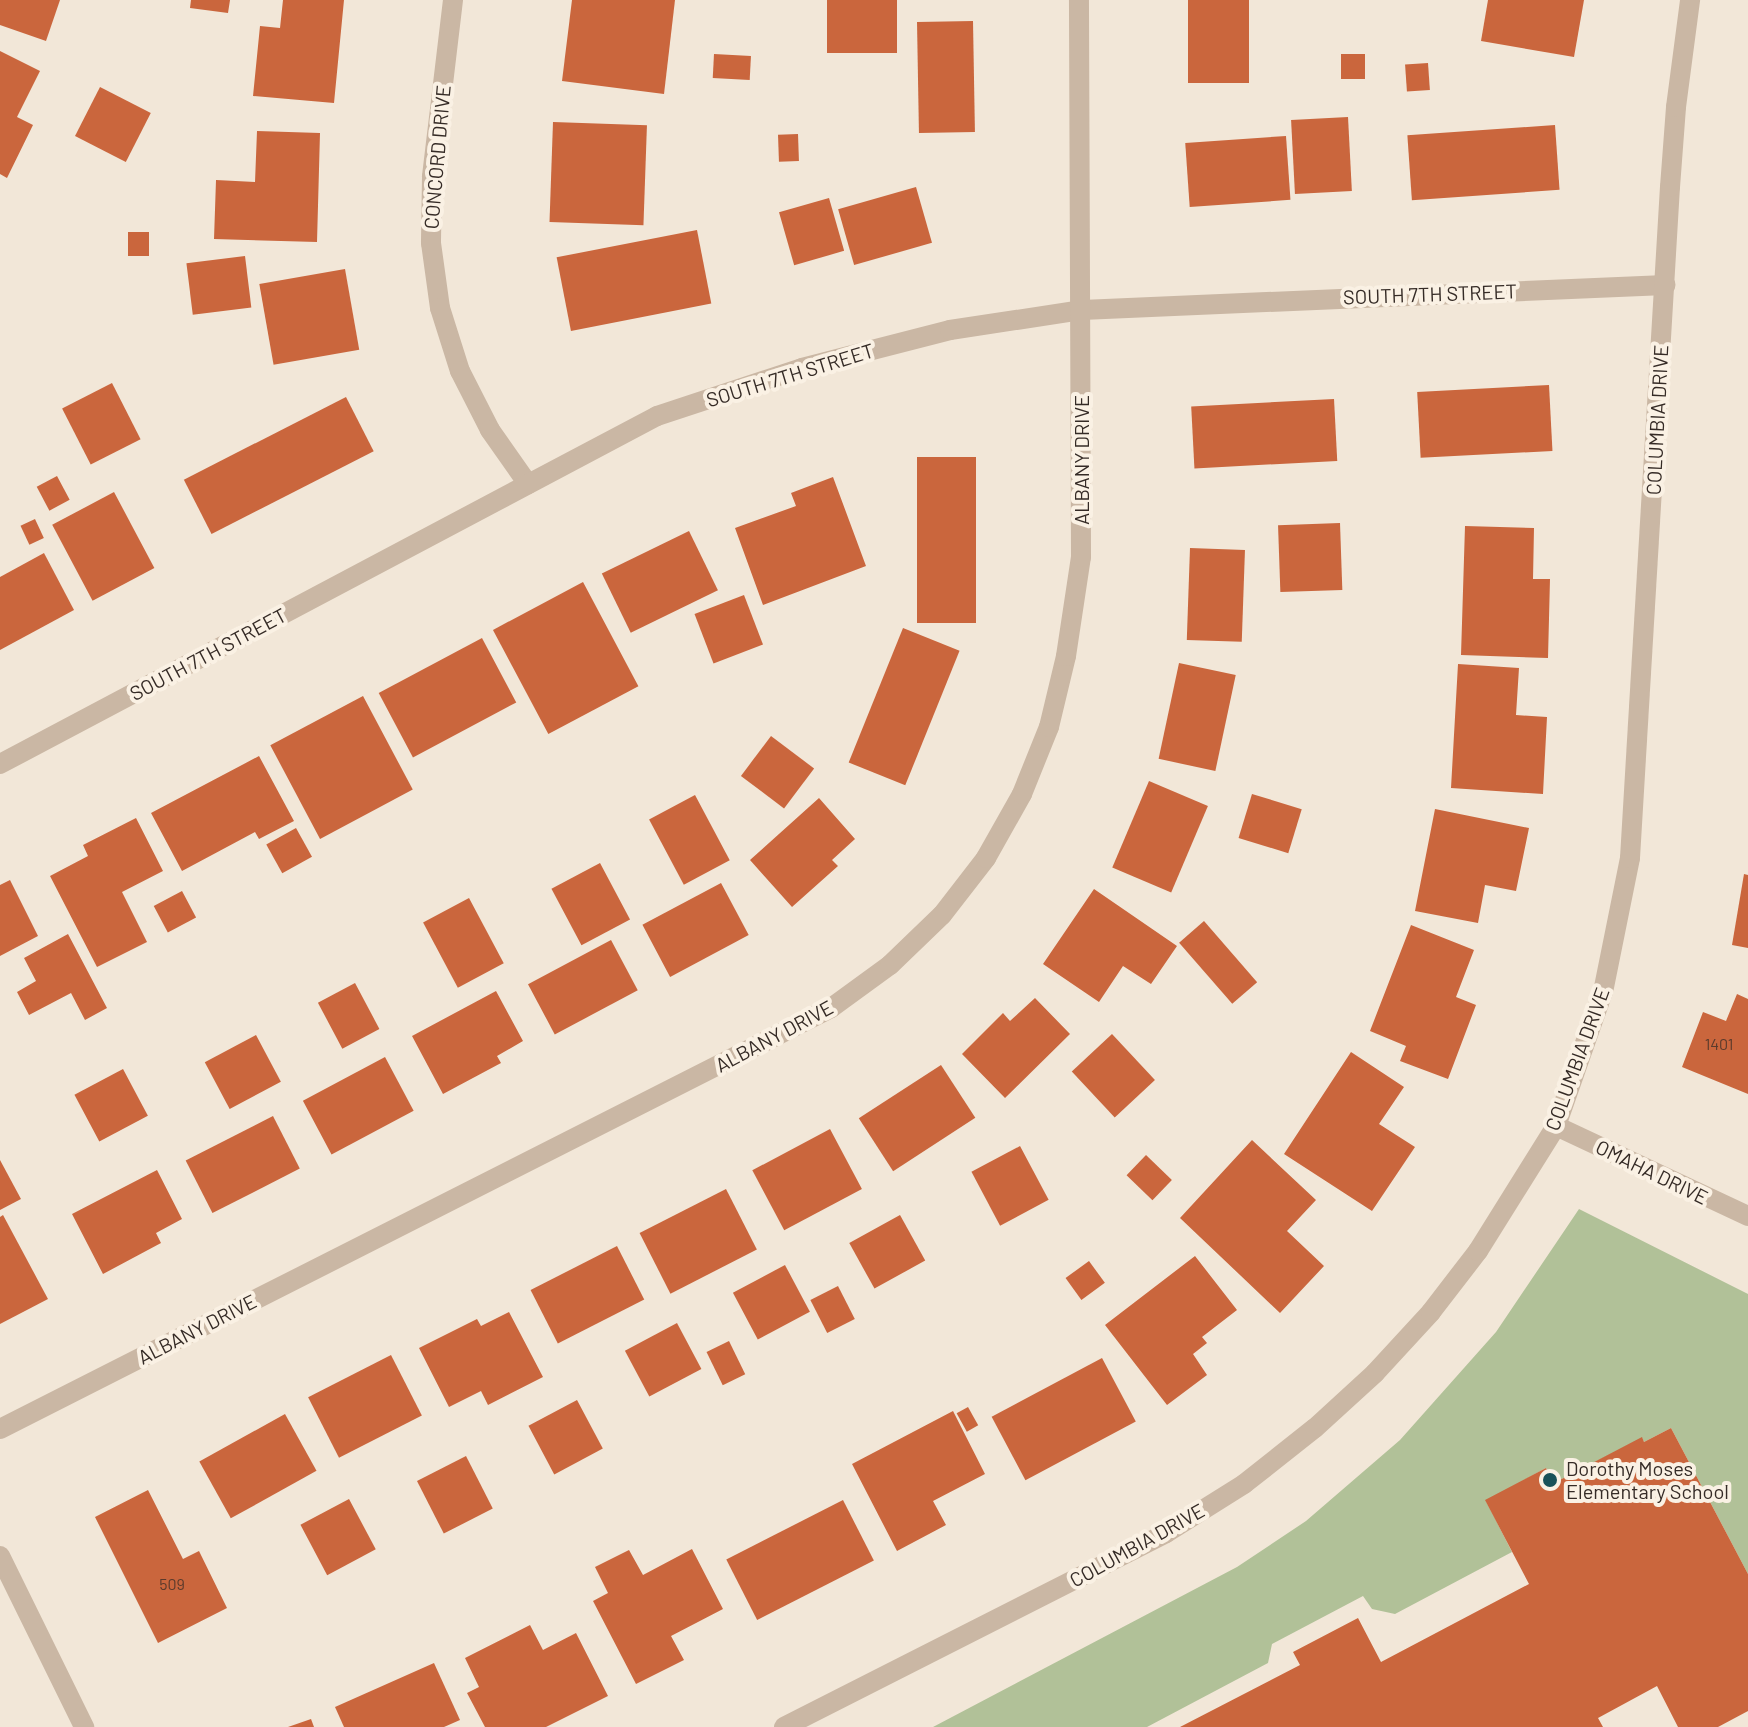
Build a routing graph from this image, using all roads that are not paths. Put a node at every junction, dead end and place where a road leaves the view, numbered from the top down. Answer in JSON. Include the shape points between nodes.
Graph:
{"nodes":[{"id":1,"x":453,"y":0,"type":"edge"},
{"id":2,"x":1079,"y":0,"type":"edge"},
{"id":3,"x":1690,"y":0,"type":"edge"},
{"id":4,"x":1665,"y":285,"type":"junction"},
{"id":5,"x":1082,"y":310,"type":"junction"},
{"id":6,"x":528,"y":484,"type":"junction"},
{"id":7,"x":0,"y":764,"type":"edge"},
{"id":8,"x":1556,"y":1126,"type":"junction"},
{"id":9,"x":1748,"y":1216,"type":"edge"},
{"id":10,"x":0,"y":1429,"type":"edge"},
{"id":11,"x":0,"y":1556,"type":"edge"},
{"id":12,"x":84,"y":1727,"type":"edge"},
{"id":13,"x":784,"y":1727,"type":"edge"}],
"edges":[{"from":1,"to":6,"type":"street","name":"CONCORD DRIVE","via":[[432,177],[431,243],[440,308],[460,371],[490,430]]},
{"from":2,"to":5,"type":"street","name":"ALBANY DRIVE"},
{"from":3,"to":4,"type":"street","name":"COLUMBIA DRIVE","via":[[1676,107]]},
{"from":4,"to":5,"type":"street","name":"SOUTH 7TH STREET"},
{"from":4,"to":8,"type":"street","name":"COLUMBIA DRIVE","via":[[1630,858],[1603,992]]},
{"from":5,"to":6,"type":"street","name":"SOUTH 7TH STREET","via":[[950,330],[802,368],[657,416]]},
{"from":5,"to":10,"type":"street","name":"ALBANY DRIVE","via":[[1081,557],[1066,656],[1049,727],[1022,794],[986,858],[942,915],[890,965],[831,1008]]},
{"from":6,"to":7,"type":"street","name":"SOUTH 7TH STREET"},
{"from":8,"to":9,"type":"street","name":"OMAHA DRIVE"},
{"from":8,"to":13,"type":"street","name":"COLUMBIA DRIVE","via":[[1478,1251],[1431,1312],[1375,1373],[1244,1484],[1166,1533]]},
{"from":11,"to":12,"type":"street"}]}
